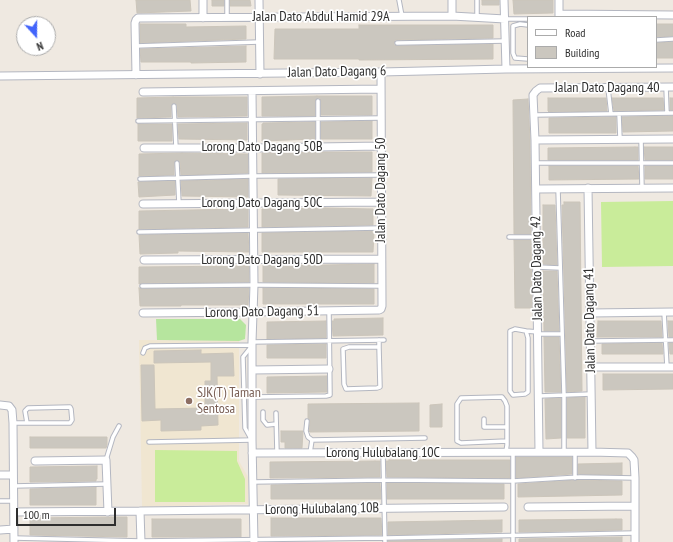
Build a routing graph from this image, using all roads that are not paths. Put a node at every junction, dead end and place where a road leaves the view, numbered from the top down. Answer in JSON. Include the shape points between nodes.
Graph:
{"nodes":[{"id":1,"x":202,"y":0,"type":"edge"},
{"id":2,"x":227,"y":0,"type":"edge"},
{"id":3,"x":259,"y":0,"type":"edge"},
{"id":4,"x":399,"y":0,"type":"edge"},
{"id":5,"x":452,"y":0,"type":"edge"},
{"id":6,"x":477,"y":0,"type":"edge"},
{"id":7,"x":504,"y":0,"type":"edge"},
{"id":8,"x":559,"y":0,"type":"edge"},
{"id":9,"x":559,"y":15,"type":"edge"},
{"id":10,"x":673,"y":15,"type":"edge"},
{"id":11,"x":402,"y":16,"type":"junction"},
{"id":12,"x":452,"y":16,"type":"junction"},
{"id":13,"x":477,"y":17,"type":"junction"},
{"id":14,"x":203,"y":18,"type":"junction"},
{"id":15,"x":227,"y":18,"type":"junction"},
{"id":16,"x":259,"y":18,"type":"junction"},
{"id":17,"x":505,"y":18,"type":"junction"},
{"id":18,"x":527,"y":19,"type":"edge"},
{"id":19,"x":527,"y":25,"type":"edge"},
{"id":20,"x":673,"y":39,"type":"edge"},
{"id":21,"x":657,"y":40,"type":"edge"},
{"id":22,"x":505,"y":41,"type":"junction"},
{"id":23,"x":259,"y":42,"type":"junction"},
{"id":24,"x":397,"y":43,"type":"dead end"},
{"id":25,"x":135,"y":46,"type":"junction"},
{"id":26,"x":527,"y":59,"type":"edge"},
{"id":27,"x":559,"y":68,"type":"edge"},
{"id":28,"x":673,"y":68,"type":"edge"},
{"id":29,"x":506,"y":69,"type":"junction"},
{"id":30,"x":381,"y":72,"type":"junction"},
{"id":31,"x":260,"y":74,"type":"junction"},
{"id":32,"x":136,"y":75,"type":"junction"},
{"id":33,"x":0,"y":76,"type":"edge"},
{"id":34,"x":669,"y":87,"type":"edge"},
{"id":35,"x":540,"y":88,"type":"joint"},
{"id":36,"x":608,"y":88,"type":"junction"},
{"id":37,"x":381,"y":89,"type":"junction"},
{"id":38,"x":252,"y":91,"type":"junction"},
{"id":39,"x":143,"y":92,"type":"dead end"},
{"id":40,"x":318,"y":101,"type":"dead end"},
{"id":41,"x":174,"y":106,"type":"dead end"},
{"id":42,"x":667,"y":113,"type":"junction"},
{"id":43,"x":673,"y":113,"type":"edge"},
{"id":44,"x":611,"y":114,"type":"junction"},
{"id":45,"x":619,"y":114,"type":"junction"},
{"id":46,"x":534,"y":116,"type":"junction"},
{"id":47,"x":381,"y":118,"type":"junction"},
{"id":48,"x":318,"y":119,"type":"junction"},
{"id":49,"x":252,"y":120,"type":"junction"},
{"id":50,"x":138,"y":121,"type":"dead end"},
{"id":51,"x":175,"y":121,"type":"junction"},
{"id":52,"x":620,"y":139,"type":"junction"},
{"id":53,"x":641,"y":139,"type":"junction"},
{"id":54,"x":673,"y":139,"type":"edge"},
{"id":55,"x":535,"y":140,"type":"junction"},
{"id":56,"x":381,"y":146,"type":"junction"},
{"id":57,"x":318,"y":147,"type":"junction"},
{"id":58,"x":144,"y":148,"type":"dead end"},
{"id":59,"x":176,"y":148,"type":"junction"},
{"id":60,"x":252,"y":148,"type":"junction"},
{"id":61,"x":178,"y":163,"type":"dead end"},
{"id":62,"x":536,"y":163,"type":"junction"},
{"id":63,"x":642,"y":163,"type":"junction"},
{"id":64,"x":673,"y":163,"type":"edge"},
{"id":65,"x":381,"y":175,"type":"junction"},
{"id":66,"x":253,"y":176,"type":"junction"},
{"id":67,"x":140,"y":178,"type":"dead end"},
{"id":68,"x":178,"y":178,"type":"junction"},
{"id":69,"x":558,"y":188,"type":"junction"},
{"id":70,"x":588,"y":188,"type":"junction"},
{"id":71,"x":642,"y":188,"type":"junction"},
{"id":72,"x":673,"y":188,"type":"edge"},
{"id":73,"x":536,"y":189,"type":"junction"},
{"id":74,"x":381,"y":202,"type":"junction"},
{"id":75,"x":143,"y":204,"type":"dead end"},
{"id":76,"x":180,"y":204,"type":"junction"},
{"id":77,"x":253,"y":204,"type":"junction"},
{"id":78,"x":381,"y":228,"type":"junction"},
{"id":79,"x":253,"y":230,"type":"junction"},
{"id":80,"x":139,"y":232,"type":"dead end"},
{"id":81,"x":537,"y":236,"type":"junction"},
{"id":82,"x":509,"y":237,"type":"dead end"},
{"id":83,"x":381,"y":259,"type":"junction"},
{"id":84,"x":144,"y":260,"type":"dead end"},
{"id":85,"x":254,"y":260,"type":"junction"},
{"id":86,"x":537,"y":267,"type":"junction"},
{"id":87,"x":560,"y":268,"type":"junction"},
{"id":88,"x":254,"y":285,"type":"junction"},
{"id":89,"x":142,"y":286,"type":"dead end"},
{"id":90,"x":381,"y":286,"type":"junction"},
{"id":91,"x":381,"y":309,"type":"joint"},
{"id":92,"x":329,"y":311,"type":"junction"},
{"id":93,"x":253,"y":312,"type":"junction"},
{"id":94,"x":664,"y":312,"type":"junction"},
{"id":95,"x":673,"y":312,"type":"edge"},
{"id":96,"x":143,"y":313,"type":"dead end"},
{"id":97,"x":590,"y":313,"type":"junction"},
{"id":98,"x":526,"y":331,"type":"junction"},
{"id":99,"x":538,"y":333,"type":"junction"},
{"id":100,"x":562,"y":334,"type":"junction"},
{"id":101,"x":379,"y":340,"type":"junction"},
{"id":102,"x":384,"y":340,"type":"dead end"},
{"id":103,"x":665,"y":340,"type":"junction"},
{"id":104,"x":673,"y":340,"type":"edge"},
{"id":105,"x":329,"y":341,"type":"junction"},
{"id":106,"x":591,"y":341,"type":"junction"},
{"id":107,"x":252,"y":344,"type":"junction"},
{"id":108,"x":379,"y":347,"type":"junction"},
{"id":109,"x":143,"y":353,"type":"dead end"},
{"id":110,"x":591,"y":367,"type":"junction"},
{"id":111,"x":670,"y":367,"type":"edge"},
{"id":112,"x":330,"y":369,"type":"junction"},
{"id":113,"x":252,"y":370,"type":"junction"},
{"id":114,"x":591,"y":394,"type":"junction"},
{"id":115,"x":564,"y":395,"type":"junction"},
{"id":116,"x":539,"y":396,"type":"junction"},
{"id":117,"x":252,"y":397,"type":"junction"},
{"id":118,"x":0,"y":405,"type":"edge"},
{"id":119,"x":264,"y":412,"type":"dead end"},
{"id":120,"x":276,"y":413,"type":"dead end"},
{"id":121,"x":484,"y":419,"type":"dead end"},
{"id":122,"x":307,"y":421,"type":"dead end"},
{"id":123,"x":13,"y":423,"type":"junction"},
{"id":124,"x":27,"y":423,"type":"junction"},
{"id":125,"x":276,"y":424,"type":"junction"},
{"id":126,"x":119,"y":426,"type":"dead end"},
{"id":127,"x":507,"y":427,"type":"junction"},
{"id":128,"x":425,"y":438,"type":"dead end"},
{"id":129,"x":252,"y":440,"type":"junction"},
{"id":130,"x":312,"y":440,"type":"junction"},
{"id":131,"x":507,"y":441,"type":"junction"},
{"id":132,"x":150,"y":442,"type":"dead end"},
{"id":133,"x":510,"y":452,"type":"junction"},
{"id":134,"x":539,"y":452,"type":"junction"},
{"id":135,"x":564,"y":452,"type":"junction"},
{"id":136,"x":575,"y":452,"type":"junction"},
{"id":137,"x":592,"y":452,"type":"junction"},
{"id":138,"x":252,"y":453,"type":"junction"},
{"id":139,"x":277,"y":453,"type":"junction"},
{"id":140,"x":310,"y":453,"type":"junction"},
{"id":141,"x":383,"y":453,"type":"junction"},
{"id":142,"x":106,"y":460,"type":"junction"},
{"id":143,"x":35,"y":461,"type":"dead end"},
{"id":144,"x":0,"y":475,"type":"edge"},
{"id":145,"x":13,"y":475,"type":"junction"},
{"id":146,"x":575,"y":478,"type":"junction"},
{"id":147,"x":634,"y":478,"type":"junction"},
{"id":148,"x":384,"y":480,"type":"junction"},
{"id":149,"x":513,"y":481,"type":"junction"},
{"id":150,"x":253,"y":482,"type":"junction"},
{"id":151,"x":107,"y":484,"type":"junction"},
{"id":152,"x":13,"y":486,"type":"junction"},
{"id":153,"x":0,"y":501,"type":"edge"},
{"id":154,"x":14,"y":501,"type":"junction"},
{"id":155,"x":504,"y":506,"type":"dead end"},
{"id":156,"x":635,"y":506,"type":"junction"},
{"id":157,"x":528,"y":507,"type":"dead end"},
{"id":158,"x":384,"y":508,"type":"junction"},
{"id":159,"x":253,"y":510,"type":"junction"},
{"id":160,"x":140,"y":511,"type":"junction"},
{"id":161,"x":14,"y":512,"type":"junction"},
{"id":162,"x":108,"y":512,"type":"junction"},
{"id":163,"x":14,"y":529,"type":"junction"},
{"id":164,"x":0,"y":530,"type":"edge"},
{"id":165,"x":635,"y":533,"type":"junction"},
{"id":166,"x":513,"y":536,"type":"junction"},
{"id":167,"x":14,"y":540,"type":"edge"},
{"id":168,"x":385,"y":540,"type":"edge"},
{"id":169,"x":141,"y":541,"type":"edge"},
{"id":170,"x":254,"y":541,"type":"edge"},
{"id":171,"x":513,"y":542,"type":"edge"},
{"id":172,"x":635,"y":542,"type":"edge"}],
"edges":[{"from":1,"to":14,"type":"street"},
{"from":2,"to":15,"type":"lane"},
{"from":3,"to":16,"type":"street"},
{"from":4,"to":11,"type":"lane"},
{"from":5,"to":12,"type":"street"},
{"from":6,"to":13,"type":"lane"},
{"from":7,"to":17,"type":"street"},
{"from":8,"to":9,"type":"street"},
{"from":9,"to":10,"type":"street"},
{"from":11,"to":12,"type":"street","name":"Jalan Dato Abdul Hamid 29A"},
{"from":11,"to":16,"type":"street","name":"Jalan Dato Abdul Hamid 29A"},
{"from":12,"to":13,"type":"street","name":"Jalan Dato Abdul Hamid 29A"},
{"from":13,"to":17,"type":"street","name":"Jalan Dato Abdul Hamid 29A"},
{"from":14,"to":15,"type":"street","name":"Jalan Dato Abdul Hamid 29A"},
{"from":14,"to":25,"type":"street","name":"Jalan Dato Abdul Hamid 29A","via":[[138,18],[135,23]]},
{"from":15,"to":16,"type":"street","name":"Jalan Dato Abdul Hamid 29A"},
{"from":16,"to":23,"type":"street"},
{"from":17,"to":18,"type":"lane"},
{"from":17,"to":22,"type":"street"},
{"from":19,"to":26,"type":"lane","via":[[513,26],[513,53],[516,58]]},
{"from":20,"to":21,"type":"lane"},
{"from":22,"to":24,"type":"lane"},
{"from":22,"to":29,"type":"street"},
{"from":23,"to":25,"type":"lane"},
{"from":23,"to":31,"type":"street"},
{"from":25,"to":32,"type":"street"},
{"from":27,"to":28,"type":"street","name":"Jalan Dato Dagang 6"},
{"from":27,"to":29,"type":"street","name":"Jalan Dato Dagang 6"},
{"from":29,"to":30,"type":"street","name":"Jalan Dato Dagang 6"},
{"from":30,"to":31,"type":"street","name":"Jalan Dato Dagang 6"},
{"from":30,"to":37,"type":"street","name":"Jalan Dato Dagang 50"},
{"from":31,"to":32,"type":"street","name":"Jalan Dato Dagang 6"},
{"from":32,"to":33,"type":"street","name":"Jalan Dato Dagang 6"},
{"from":34,"to":36,"type":"street","name":"Jalan Dato Dagang 40"},
{"from":34,"to":42,"type":"lane"},
{"from":35,"to":36,"type":"street","name":"Jalan Dato Dagang 40"},
{"from":35,"to":46,"type":"street","name":"Jalan Dato Dagang 42","via":[[533,95]]},
{"from":36,"to":44,"type":"lane"},
{"from":37,"to":38,"type":"street"},
{"from":37,"to":47,"type":"street","name":"Jalan Dato Dagang 50"},
{"from":38,"to":39,"type":"street"},
{"from":38,"to":49,"type":"street"},
{"from":40,"to":48,"type":"lane"},
{"from":41,"to":51,"type":"lane"},
{"from":42,"to":43,"type":"lane"},
{"from":42,"to":45,"type":"lane"},
{"from":44,"to":45,"type":"lane"},
{"from":44,"to":46,"type":"lane"},
{"from":45,"to":52,"type":"lane"},
{"from":46,"to":55,"type":"street","name":"Jalan Dato Dagang 42"},
{"from":47,"to":48,"type":"lane"},
{"from":47,"to":56,"type":"street","name":"Jalan Dato Dagang 50"},
{"from":48,"to":49,"type":"lane"},
{"from":48,"to":57,"type":"lane"},
{"from":49,"to":51,"type":"lane"},
{"from":49,"to":60,"type":"street"},
{"from":50,"to":51,"type":"lane"},
{"from":51,"to":59,"type":"lane"},
{"from":52,"to":53,"type":"street"},
{"from":52,"to":55,"type":"street"},
{"from":53,"to":54,"type":"street"},
{"from":53,"to":63,"type":"lane"},
{"from":55,"to":62,"type":"street","name":"Jalan Dato Dagang 42"},
{"from":56,"to":57,"type":"street","name":"Lorong Dato Dagang 50B"},
{"from":56,"to":65,"type":"street","name":"Jalan Dato Dagang 50"},
{"from":57,"to":60,"type":"street","name":"Lorong Dato Dagang 50B"},
{"from":58,"to":59,"type":"street","name":"Lorong Dato Dagang 50B"},
{"from":59,"to":60,"type":"street","name":"Lorong Dato Dagang 50B"},
{"from":60,"to":66,"type":"street"},
{"from":61,"to":68,"type":"lane"},
{"from":62,"to":63,"type":"lane"},
{"from":62,"to":73,"type":"street","name":"Jalan Dato Dagang 42"},
{"from":63,"to":64,"type":"lane"},
{"from":63,"to":71,"type":"lane"},
{"from":65,"to":66,"type":"lane"},
{"from":65,"to":74,"type":"street","name":"Jalan Dato Dagang 50"},
{"from":66,"to":68,"type":"lane"},
{"from":66,"to":77,"type":"street"},
{"from":67,"to":68,"type":"lane"},
{"from":68,"to":76,"type":"lane"},
{"from":69,"to":70,"type":"street"},
{"from":69,"to":73,"type":"street"},
{"from":69,"to":87,"type":"lane"},
{"from":70,"to":71,"type":"street"},
{"from":70,"to":97,"type":"street","name":"Jalan Dato Dagang 41"},
{"from":71,"to":72,"type":"street"},
{"from":73,"to":81,"type":"street","name":"Jalan Dato Dagang 42"},
{"from":74,"to":77,"type":"street","name":"Lorong Dato Dagang 50C"},
{"from":74,"to":78,"type":"street","name":"Jalan Dato Dagang 50"},
{"from":75,"to":76,"type":"street","name":"Lorong Dato Dagang 50C"},
{"from":76,"to":77,"type":"street","name":"Lorong Dato Dagang 50C"},
{"from":77,"to":79,"type":"street"},
{"from":78,"to":79,"type":"lane"},
{"from":78,"to":83,"type":"street","name":"Jalan Dato Dagang 50"},
{"from":79,"to":80,"type":"lane"},
{"from":79,"to":85,"type":"street"},
{"from":81,"to":82,"type":"lane"},
{"from":81,"to":86,"type":"street","name":"Jalan Dato Dagang 42"},
{"from":83,"to":85,"type":"street","name":"Lorong Dato Dagang 50D"},
{"from":83,"to":90,"type":"street","name":"Jalan Dato Dagang 50"},
{"from":84,"to":85,"type":"street","name":"Lorong Dato Dagang 50D"},
{"from":85,"to":88,"type":"street"},
{"from":86,"to":87,"type":"lane"},
{"from":86,"to":99,"type":"street","name":"Jalan Dato Dagang 42"},
{"from":87,"to":100,"type":"lane"},
{"from":88,"to":89,"type":"lane"},
{"from":88,"to":90,"type":"lane"},
{"from":88,"to":93,"type":"street"},
{"from":90,"to":91,"type":"street","name":"Jalan Dato Dagang 50"},
{"from":91,"to":92,"type":"street","name":"Lorong Dato Dagang 51"},
{"from":92,"to":93,"type":"street","name":"Lorong Dato Dagang 51"},
{"from":92,"to":105,"type":"lane"},
{"from":93,"to":96,"type":"street","name":"Lorong Dato Dagang 51"},
{"from":93,"to":107,"type":"street"},
{"from":94,"to":95,"type":"street"},
{"from":94,"to":97,"type":"street"},
{"from":94,"to":103,"type":"lane"},
{"from":97,"to":106,"type":"street","name":"Jalan Dato Dagang 41"},
{"from":98,"to":98,"type":"lane","via":[[528,392],[513,395],[510,391],[510,331]]},
{"from":98,"to":99,"type":"lane"},
{"from":99,"to":100,"type":"lane"},
{"from":99,"to":116,"type":"street","name":"Jalan Dato Dagang 42"},
{"from":100,"to":115,"type":"lane"},
{"from":101,"to":102,"type":"lane"},
{"from":101,"to":105,"type":"lane"},
{"from":101,"to":108,"type":"lane"},
{"from":103,"to":104,"type":"lane"},
{"from":103,"to":106,"type":"lane"},
{"from":103,"to":111,"type":"lane"},
{"from":105,"to":107,"type":"lane"},
{"from":105,"to":112,"type":"lane"},
{"from":106,"to":110,"type":"street","name":"Jalan Dato Dagang 41"},
{"from":107,"to":109,"type":"lane","via":[[150,346],[145,348]]},
{"from":107,"to":113,"type":"street"},
{"from":107,"to":129,"type":"lane","via":[[243,358],[245,428]]},
{"from":108,"to":108,"type":"lane","via":[[380,387],[346,389],[343,349]]},
{"from":110,"to":111,"type":"street"},
{"from":110,"to":114,"type":"street","name":"Jalan Dato Dagang 41"},
{"from":112,"to":113,"type":"street"},
{"from":112,"to":117,"type":"lane","via":[[330,395]]},
{"from":113,"to":117,"type":"street"},
{"from":114,"to":115,"type":"lane"},
{"from":114,"to":137,"type":"street","name":"Jalan Dato Dagang 41"},
{"from":115,"to":116,"type":"lane"},
{"from":115,"to":135,"type":"lane"},
{"from":116,"to":134,"type":"street","name":"Jalan Dato Dagang 42"},
{"from":117,"to":129,"type":"street"},
{"from":118,"to":123,"type":"street","via":[[9,406],[12,410]]},
{"from":119,"to":125,"type":"lane","via":[[263,420],[267,425]]},
{"from":120,"to":125,"type":"lane"},
{"from":121,"to":127,"type":"lane","via":[[484,427]]},
{"from":122,"to":130,"type":"lane","via":[[306,432]]},
{"from":123,"to":124,"type":"lane"},
{"from":123,"to":145,"type":"street"},
{"from":124,"to":124,"type":"lane","via":[[70,423],[71,409],[28,408],[25,411]]},
{"from":125,"to":139,"type":"lane"},
{"from":126,"to":142,"type":"lane"},
{"from":127,"to":131,"type":"lane"},
{"from":127,"to":131,"type":"lane","via":[[507,406],[502,397],[461,398],[457,404],[457,441]]},
{"from":128,"to":130,"type":"lane"},
{"from":129,"to":132,"type":"lane"},
{"from":129,"to":138,"type":"street"},
{"from":130,"to":140,"type":"lane"},
{"from":131,"to":133,"type":"lane"},
{"from":133,"to":134,"type":"street","name":"Lorong Hulubalang 10C"},
{"from":133,"to":141,"type":"street","name":"Lorong Hulubalang 10C"},
{"from":133,"to":149,"type":"lane"},
{"from":134,"to":135,"type":"street","name":"Lorong Hulubalang 10C"},
{"from":135,"to":136,"type":"street","name":"Lorong Hulubalang 10C"},
{"from":136,"to":137,"type":"street","name":"Lorong Hulubalang 10C"},
{"from":136,"to":146,"type":"lane"},
{"from":137,"to":147,"type":"street","name":"Lorong Hulubalang 10C","via":[[628,453],[634,460]]},
{"from":138,"to":139,"type":"street","name":"Lorong Hulubalang 10C"},
{"from":138,"to":150,"type":"street"},
{"from":139,"to":140,"type":"street","name":"Lorong Hulubalang 10C"},
{"from":140,"to":141,"type":"street","name":"Lorong Hulubalang 10C"},
{"from":141,"to":148,"type":"lane"},
{"from":142,"to":143,"type":"street"},
{"from":142,"to":151,"type":"street"},
{"from":144,"to":145,"type":"street"},
{"from":145,"to":152,"type":"street"},
{"from":146,"to":147,"type":"lane"},
{"from":146,"to":149,"type":"lane"},
{"from":147,"to":156,"type":"street"},
{"from":148,"to":149,"type":"lane"},
{"from":148,"to":150,"type":"lane"},
{"from":148,"to":158,"type":"lane"},
{"from":149,"to":166,"type":"lane"},
{"from":150,"to":159,"type":"street"},
{"from":151,"to":152,"type":"lane"},
{"from":151,"to":162,"type":"street"},
{"from":152,"to":154,"type":"street"},
{"from":153,"to":154,"type":"lane"},
{"from":154,"to":161,"type":"street"},
{"from":155,"to":158,"type":"street","name":"Lorong Hulubalang 10B"},
{"from":156,"to":157,"type":"street"},
{"from":156,"to":165,"type":"street"},
{"from":158,"to":159,"type":"street","name":"Lorong Hulubalang 10B"},
{"from":158,"to":168,"type":"lane"},
{"from":159,"to":160,"type":"street","name":"Lorong Hulubalang 10B"},
{"from":159,"to":170,"type":"street"},
{"from":160,"to":162,"type":"street","name":"Lorong Hulubalang 10B"},
{"from":160,"to":169,"type":"street"},
{"from":161,"to":162,"type":"street","name":"Lorong Hulubalang 10B"},
{"from":161,"to":163,"type":"street"},
{"from":163,"to":164,"type":"street"},
{"from":163,"to":167,"type":"street"},
{"from":165,"to":166,"type":"lane"},
{"from":165,"to":172,"type":"street"},
{"from":166,"to":168,"type":"lane"},
{"from":166,"to":171,"type":"lane"},
{"from":167,"to":169,"type":"lane"},
{"from":168,"to":170,"type":"lane"},
{"from":169,"to":170,"type":"lane"}]}
